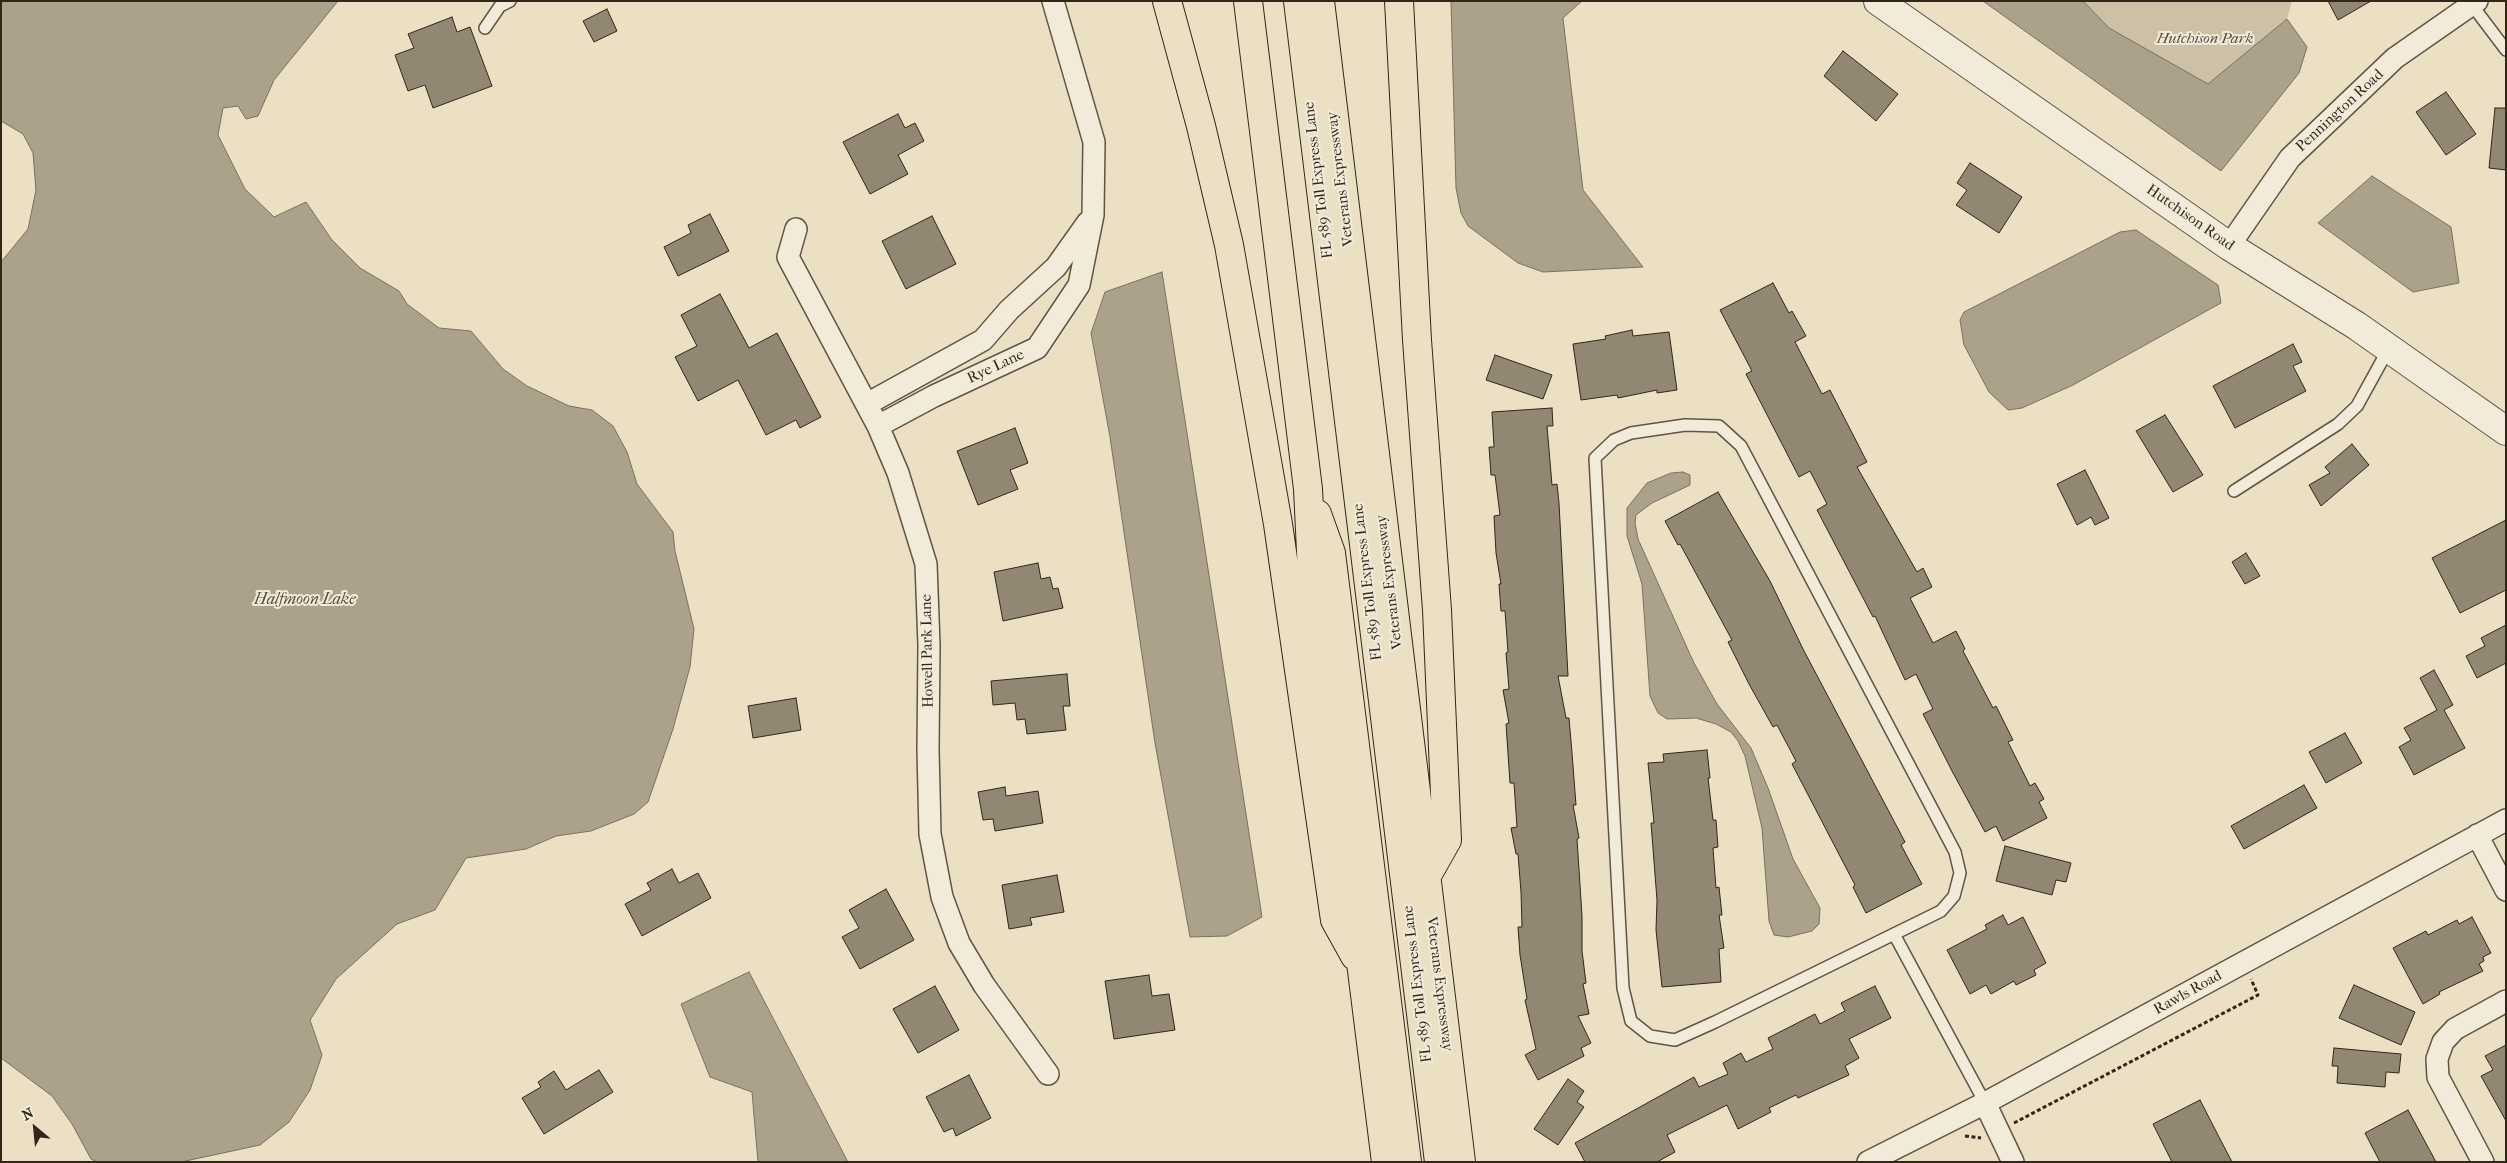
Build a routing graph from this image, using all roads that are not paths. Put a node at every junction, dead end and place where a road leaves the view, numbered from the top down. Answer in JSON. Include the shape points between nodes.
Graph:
{"nodes":[{"id":1,"x":510,"y":1,"type":"edge"},
{"id":2,"x":1053,"y":1,"type":"edge"},
{"id":3,"x":1167,"y":1,"type":"edge"},
{"id":4,"x":1248,"y":1,"type":"edge"},
{"id":5,"x":1298,"y":1,"type":"edge"},
{"id":6,"x":1320,"y":1,"type":"edge"},
{"id":7,"x":1399,"y":1,"type":"edge"},
{"id":8,"x":1878,"y":1,"type":"edge"},
{"id":9,"x":2474,"y":3,"type":"edge"},
{"id":10,"x":485,"y":28,"type":"dead end"},
{"id":11,"x":2506,"y":50,"type":"edge"},
{"id":12,"x":1093,"y":215,"type":"junction"},
{"id":13,"x":796,"y":229,"type":"dead end"},
{"id":14,"x":2229,"y":246,"type":"junction"},
{"id":15,"x":1034,"y":288,"type":"junction"},
{"id":16,"x":1063,"y":308,"type":"junction"},
{"id":17,"x":983,"y":340,"type":"junction"},
{"id":18,"x":2389,"y":348,"type":"junction"},
{"id":19,"x":998,"y":366,"type":"junction"},
{"id":20,"x":867,"y":404,"type":"junction"},
{"id":21,"x":878,"y":426,"type":"junction"},
{"id":22,"x":2506,"y":431,"type":"edge"},
{"id":23,"x":1308,"y":489,"type":"junction"},
{"id":24,"x":2234,"y":491,"type":"dead end"},
{"id":25,"x":2506,"y":820,"type":"edge"},
{"id":26,"x":2477,"y":835,"type":"junction"},
{"id":27,"x":1425,"y":879,"type":"junction"},
{"id":28,"x":2506,"y":890,"type":"edge"},
{"id":29,"x":1894,"y":934,"type":"junction"},
{"id":30,"x":1362,"y":969,"type":"junction"},
{"id":31,"x":2506,"y":1001,"type":"edge"},
{"id":32,"x":1048,"y":1074,"type":"dead end"},
{"id":33,"x":1985,"y":1102,"type":"junction"},
{"id":34,"x":1386,"y":1162,"type":"edge"},
{"id":35,"x":1407,"y":1162,"type":"edge"},
{"id":36,"x":1440,"y":1162,"type":"edge"},
{"id":37,"x":1461,"y":1162,"type":"edge"},
{"id":38,"x":1868,"y":1162,"type":"edge"},
{"id":39,"x":2013,"y":1162,"type":"edge"},
{"id":40,"x":2483,"y":1162,"type":"edge"}],
"edges":[{"from":1,"to":10,"type":"lane","via":[[500,6]]},
{"from":2,"to":12,"type":"street","name":"Rye Lane","via":[[1094,142]]},
{"from":3,"to":30,"type":"highway","via":[[1229,245],[1249,352],[1278,524],[1335,920]]},
{"from":4,"to":23,"type":"highway"},
{"from":5,"to":36,"type":"highway","name":"FL 589 Toll Express Lane"},
{"from":6,"to":27,"type":"highway","name":"Veterans Expressway"},
{"from":7,"to":27,"type":"highway","via":[[1417,340],[1437,610],[1447,840]]},
{"from":8,"to":14,"type":"street","name":"Hutchison Road"},
{"from":9,"to":11,"type":"lane"},
{"from":9,"to":14,"type":"street","name":"Pennington Road","via":[[2395,58],[2290,158]]},
{"from":12,"to":15,"type":"street","name":"Rye Lane","via":[[1056,267]]},
{"from":12,"to":16,"type":"street","name":"Rye Lane","via":[[1078,285]]},
{"from":13,"to":20,"type":"street","name":"Howell Park Lane","via":[[788,257]]},
{"from":14,"to":18,"type":"street","name":"Hutchison Road"},
{"from":15,"to":16,"type":"street"},
{"from":15,"to":17,"type":"street","name":"Rye Lane"},
{"from":16,"to":19,"type":"street","name":"Rye Lane","via":[[1037,348]]},
{"from":17,"to":19,"type":"street"},
{"from":17,"to":20,"type":"street","name":"Rye Lane"},
{"from":18,"to":22,"type":"street","name":"Hutchison Road"},
{"from":18,"to":24,"type":"lane","via":[[2357,406],[2338,424]]},
{"from":19,"to":21,"type":"street","name":"Rye Lane"},
{"from":20,"to":21,"type":"street","name":"Howell Park Lane"},
{"from":21,"to":32,"type":"street","name":"Howell Park Lane","via":[[898,473],[926,564],[930,834],[942,897],[959,943],[984,985]]},
{"from":23,"to":30,"type":"highway","via":[[1312,572]]},
{"from":23,"to":35,"type":"highway","via":[[1332,553]]},
{"from":25,"to":26,"type":"street","name":"Rawls Road"},
{"from":26,"to":28,"type":"street"},
{"from":26,"to":33,"type":"street","name":"Rawls Road"},
{"from":27,"to":37,"type":"highway","name":"Veterans Expressway"},
{"from":29,"to":29,"type":"lane","via":[[1940,911],[1954,896],[1960,873],[1955,852],[1741,446],[1719,426],[1676,426],[1631,433],[1614,440],[1595,458],[1623,988],[1631,1021],[1650,1036],[1675,1040]]},
{"from":29,"to":33,"type":"lane"},
{"from":30,"to":34,"type":"highway"},
{"from":31,"to":40,"type":"street","via":[[2455,1029],[2443,1042],[2437,1059],[2438,1077]]},
{"from":33,"to":38,"type":"street","name":"Rawls Road"},
{"from":33,"to":39,"type":"street"}]}
